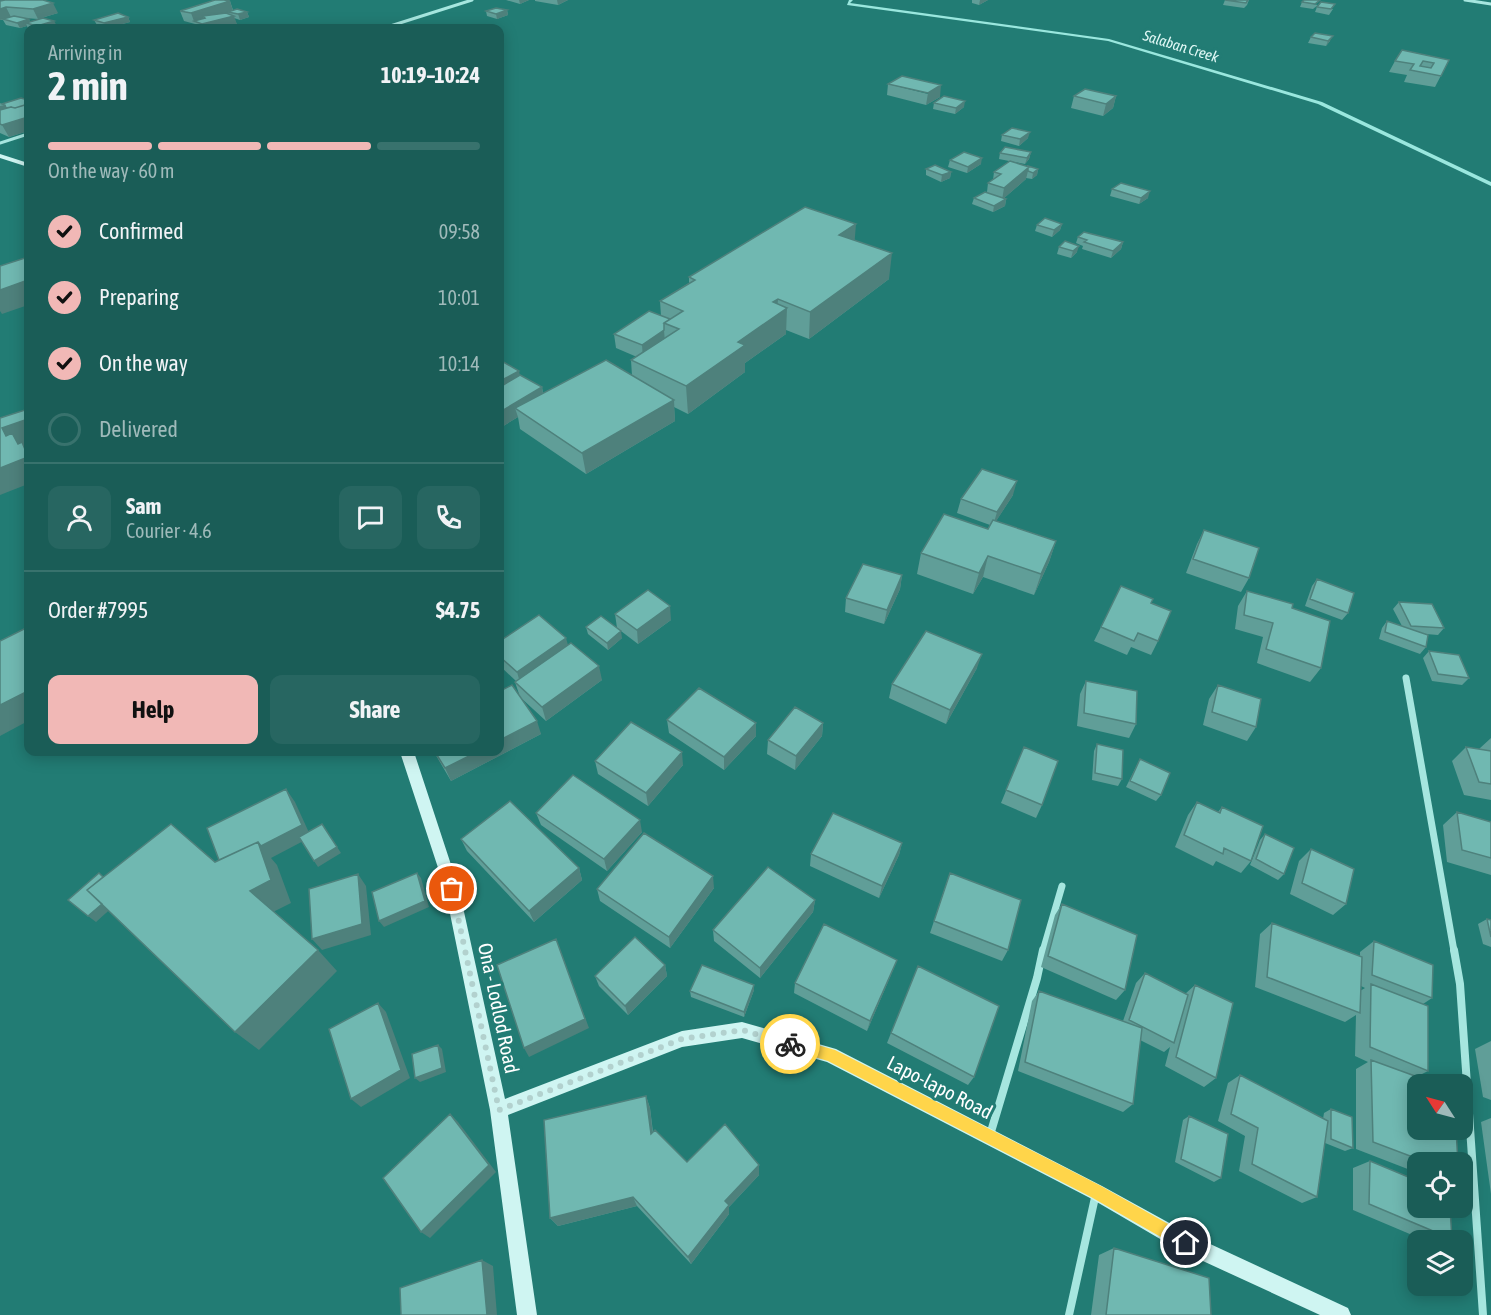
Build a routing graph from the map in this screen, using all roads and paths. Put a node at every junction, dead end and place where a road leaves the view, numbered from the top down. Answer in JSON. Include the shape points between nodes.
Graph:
{"nodes":[{"id":1,"x":472,"y":0,"type":"edge"},
{"id":2,"x":1465,"y":0,"type":"edge"},
{"id":3,"x":1491,"y":4,"type":"edge"},
{"id":4,"x":397,"y":24,"type":"edge"},
{"id":5,"x":24,"y":135,"type":"edge"},
{"id":6,"x":0,"y":143,"type":"edge"},
{"id":7,"x":0,"y":156,"type":"edge"},
{"id":8,"x":24,"y":164,"type":"edge"},
{"id":9,"x":1406,"y":678,"type":"dead end"},
{"id":10,"x":409,"y":756,"type":"edge"},
{"id":11,"x":1062,"y":886,"type":"dead end"},
{"id":12,"x":499,"y":1110,"type":"junction"},
{"id":13,"x":990,"y":1136,"type":"junction"},
{"id":14,"x":1096,"y":1191,"type":"junction"},
{"id":15,"x":527,"y":1315,"type":"edge"},
{"id":16,"x":1069,"y":1315,"type":"edge"},
{"id":17,"x":1339,"y":1315,"type":"edge"},
{"id":18,"x":1483,"y":1315,"type":"edge"}],
"edges":[{"from":1,"to":4,"type":"street"},
{"from":2,"to":3,"type":"street"},
{"from":5,"to":6,"type":"street"},
{"from":7,"to":8,"type":"street"},
{"from":9,"to":18,"type":"street","via":[[1460,984]]},
{"from":10,"to":12,"type":"street","name":"Ona - Lodlod Road","via":[[452,889]]},
{"from":11,"to":13,"type":"street"},
{"from":12,"to":13,"type":"street","name":"Lapo-lapo Road","via":[[682,1039],[742,1030],[830,1055]]},
{"from":12,"to":15,"type":"street","name":"Ona - Lodlod Road"},
{"from":13,"to":14,"type":"street","name":"Lapo-lapo Road"},
{"from":14,"to":16,"type":"street"},
{"from":14,"to":17,"type":"street","name":"Lapo-lapo Road","via":[[1186,1243]]}]}
